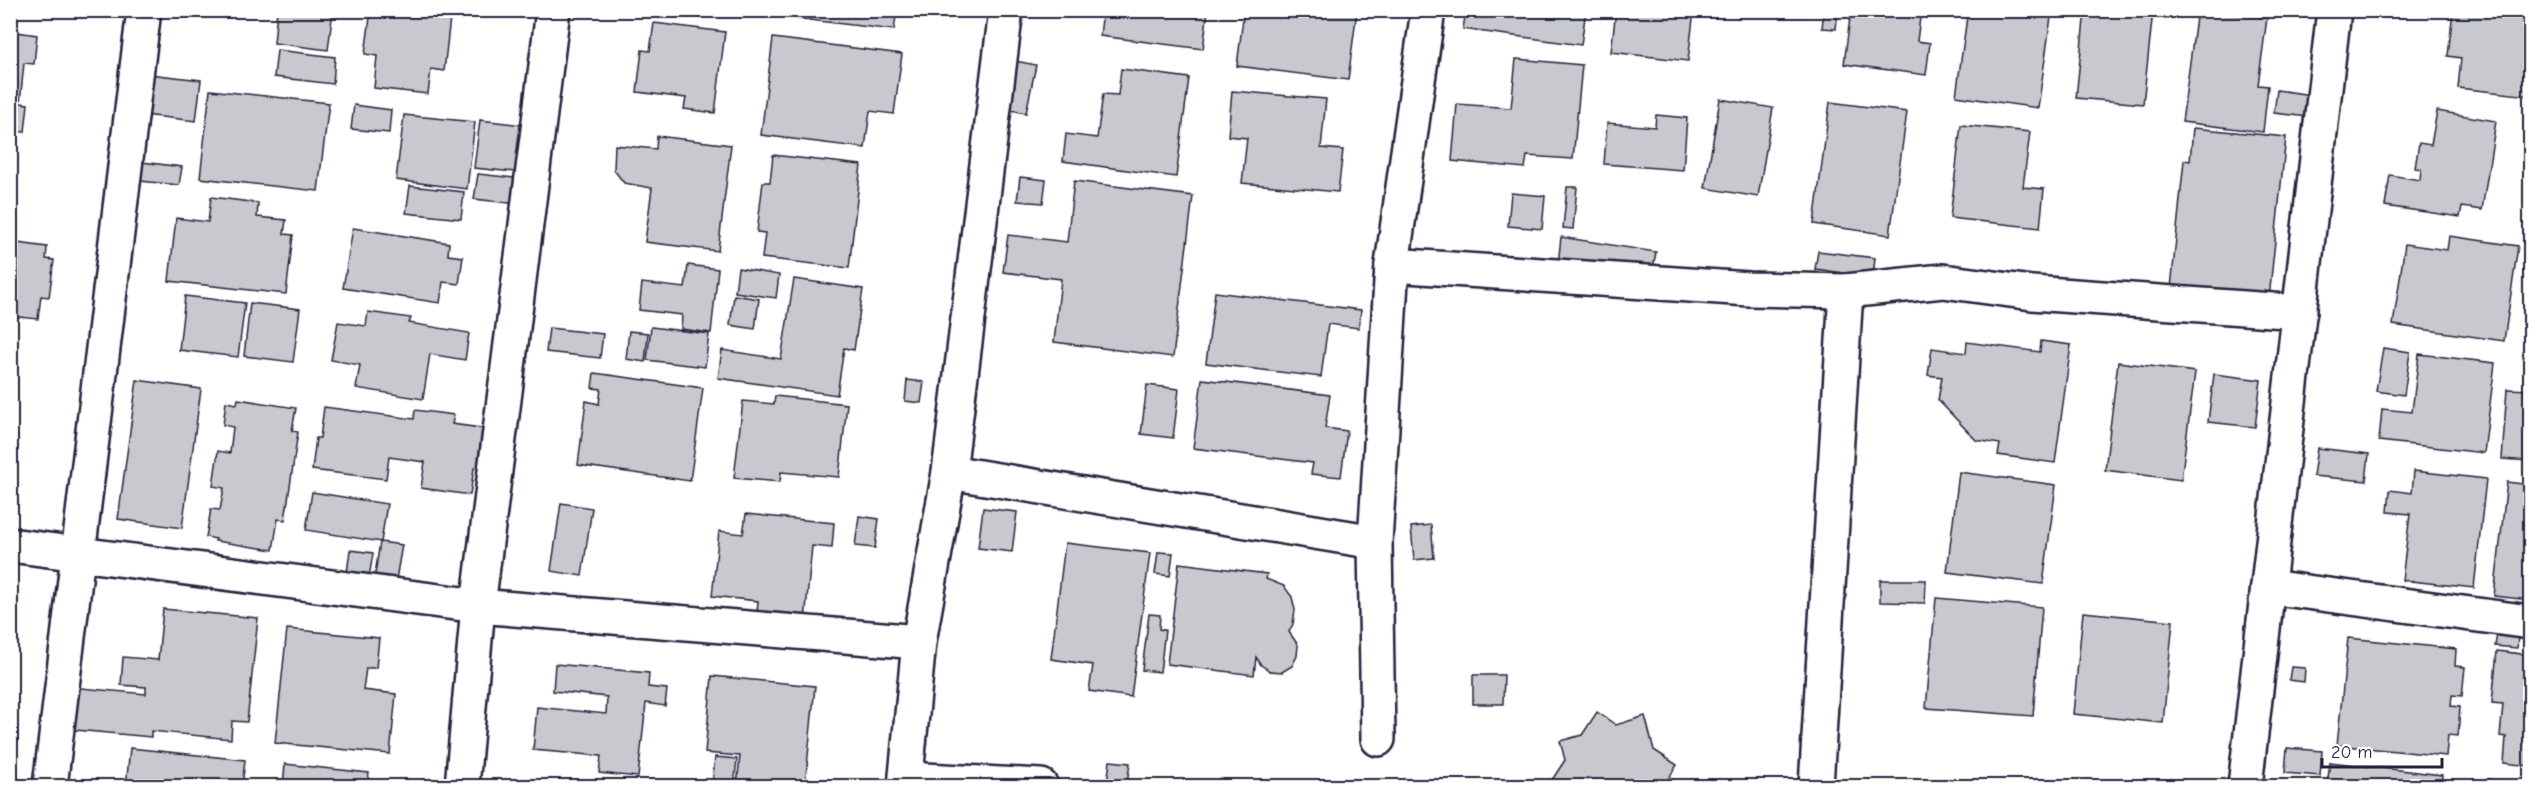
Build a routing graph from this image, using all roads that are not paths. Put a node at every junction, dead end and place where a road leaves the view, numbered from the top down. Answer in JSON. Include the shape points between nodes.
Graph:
{"nodes":[{"id":1,"x":144,"y":10,"type":"edge"},
{"id":2,"x":553,"y":10,"type":"edge"},
{"id":3,"x":1006,"y":10,"type":"edge"},
{"id":4,"x":1428,"y":10,"type":"edge"},
{"id":5,"x":2334,"y":10,"type":"edge"},
{"id":6,"x":1392,"y":265,"type":"junction"},
{"id":7,"x":1846,"y":291,"type":"junction"},
{"id":8,"x":2300,"y":312,"type":"junction"},
{"id":9,"x":949,"y":472,"type":"junction"},
{"id":10,"x":1375,"y":542,"type":"junction"},
{"id":11,"x":10,"y":545,"type":"edge"},
{"id":12,"x":78,"y":555,"type":"junction"},
{"id":13,"x":2269,"y":587,"type":"junction"},
{"id":14,"x":478,"y":606,"type":"junction"},
{"id":15,"x":2530,"y":622,"type":"edge"},
{"id":16,"x":919,"y":642,"type":"junction"},
{"id":17,"x":1378,"y":739,"type":"dead end"},
{"id":18,"x":905,"y":783,"type":"edge"},
{"id":19,"x":50,"y":786,"type":"edge"},
{"id":20,"x":462,"y":786,"type":"edge"},
{"id":21,"x":1041,"y":786,"type":"edge"},
{"id":22,"x":1816,"y":786,"type":"edge"},
{"id":23,"x":2246,"y":786,"type":"edge"}],
"edges":[{"from":1,"to":12,"type":"street"},
{"from":2,"to":14,"type":"street"},
{"from":3,"to":9,"type":"street"},
{"from":4,"to":6,"type":"street"},
{"from":5,"to":8,"type":"street"},
{"from":6,"to":7,"type":"street","via":[[1749,289]]},
{"from":6,"to":10,"type":"street"},
{"from":7,"to":8,"type":"street","via":[[1943,281],[2032,293]]},
{"from":7,"to":22,"type":"street"},
{"from":8,"to":13,"type":"street"},
{"from":9,"to":10,"type":"street"},
{"from":9,"to":16,"type":"street"},
{"from":10,"to":17,"type":"street"},
{"from":11,"to":12,"type":"street"},
{"from":12,"to":14,"type":"street"},
{"from":12,"to":19,"type":"street"},
{"from":13,"to":15,"type":"street"},
{"from":13,"to":23,"type":"street"},
{"from":14,"to":16,"type":"street"},
{"from":14,"to":20,"type":"street"},
{"from":16,"to":18,"type":"street"},
{"from":18,"to":21,"type":"street"}]}
